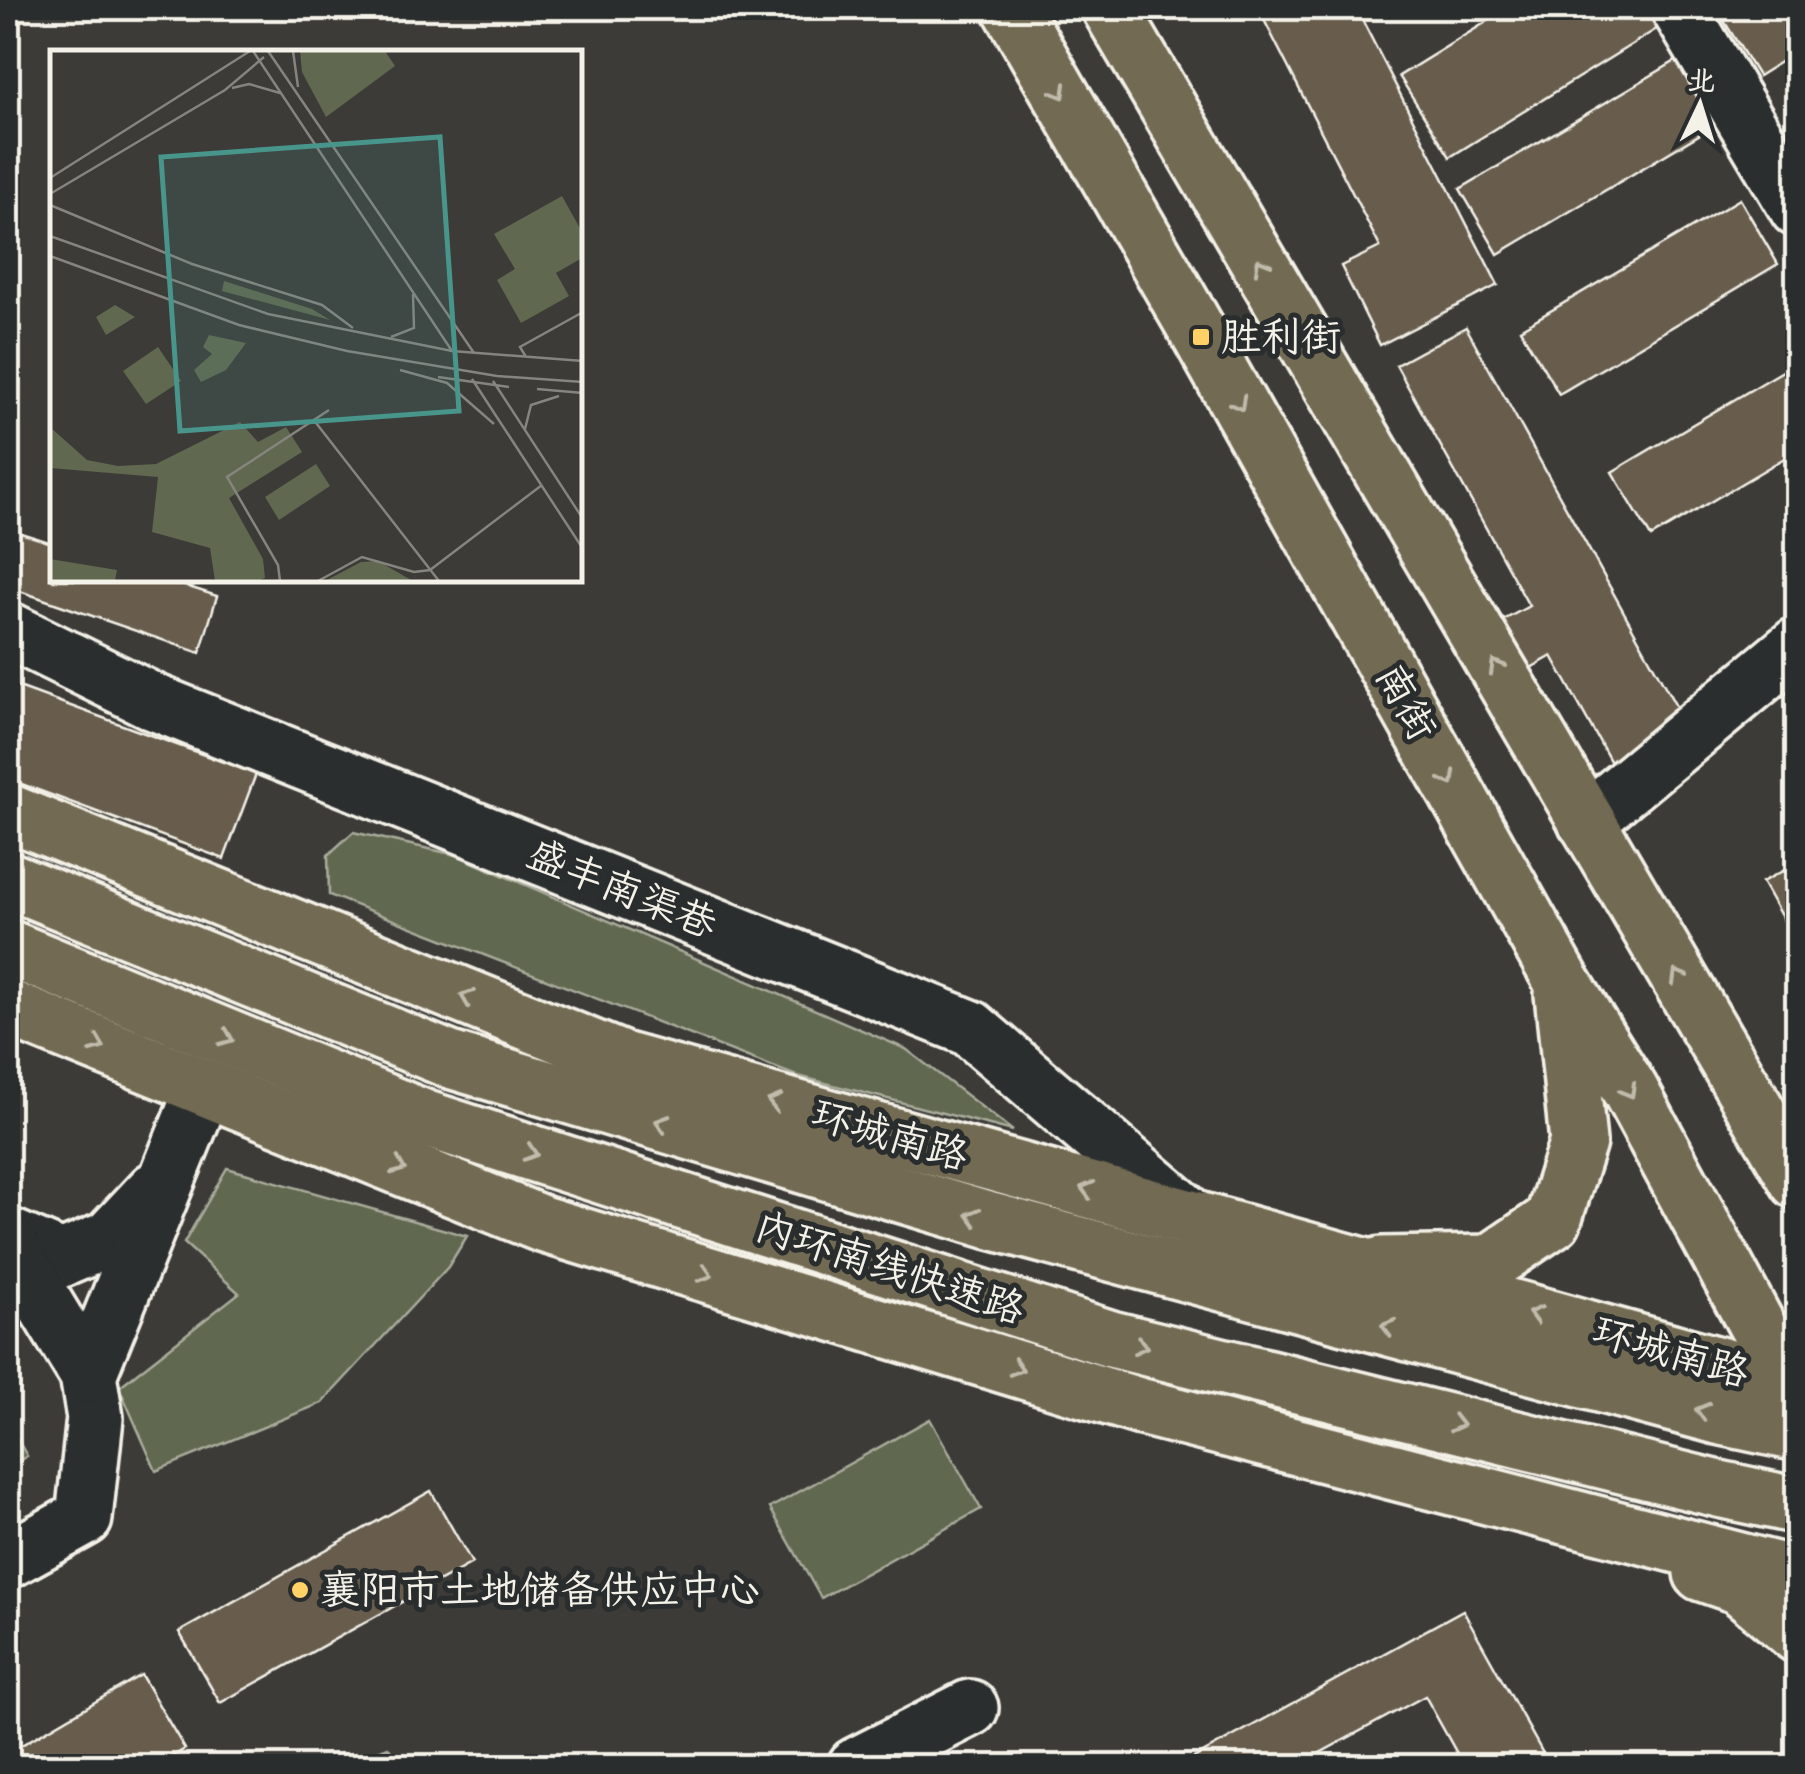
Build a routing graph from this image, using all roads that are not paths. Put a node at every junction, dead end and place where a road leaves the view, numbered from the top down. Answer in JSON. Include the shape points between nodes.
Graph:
{"nodes":[{"id":1,"x":1011,"y":8,"type":"edge"},
{"id":2,"x":1110,"y":8,"type":"edge"},
{"id":3,"x":1679,"y":8,"type":"edge"},
{"id":4,"x":1798,"y":209,"type":"edge"},
{"id":5,"x":8,"y":630,"type":"edge"},
{"id":6,"x":1798,"y":645,"type":"edge"},
{"id":7,"x":1798,"y":669,"type":"edge"},
{"id":8,"x":1736,"y":696,"type":"junction"},
{"id":9,"x":8,"y":812,"type":"edge"},
{"id":10,"x":1586,"y":821,"type":"junction"},
{"id":11,"x":8,"y":880,"type":"edge"},
{"id":12,"x":8,"y":948,"type":"edge"},
{"id":13,"x":1562,"y":981,"type":"junction"},
{"id":14,"x":8,"y":1008,"type":"edge"},
{"id":15,"x":1716,"y":1042,"type":"junction"},
{"id":16,"x":204,"y":1088,"type":"junction"},
{"id":17,"x":1798,"y":1142,"type":"edge"},
{"id":18,"x":168,"y":1176,"type":"junction"},
{"id":19,"x":1798,"y":1182,"type":"edge"},
{"id":20,"x":1193,"y":1219,"type":"junction"},
{"id":21,"x":8,"y":1239,"type":"edge"},
{"id":22,"x":1362,"y":1266,"type":"junction"},
{"id":23,"x":88,"y":1375,"type":"junction"},
{"id":24,"x":1795,"y":1401,"type":"edge"},
{"id":25,"x":1444,"y":1484,"type":"junction"},
{"id":26,"x":1798,"y":1506,"type":"edge"},
{"id":27,"x":8,"y":1560,"type":"edge"},
{"id":28,"x":1798,"y":1576,"type":"edge"},
{"id":29,"x":1798,"y":1635,"type":"edge"},
{"id":30,"x":970,"y":1708,"type":"dead end"},
{"id":31,"x":863,"y":1765,"type":"edge"}],
"edges":[{"from":1,"to":13,"type":"main road","name":"南街","one_way":true},
{"from":10,"to":2,"type":"main road","one_way":true},
{"from":3,"to":4,"type":"street"},
{"from":5,"to":20,"type":"street","name":"盛丰南渠巷","via":[[154,702],[970,1028]]},
{"from":6,"to":8,"type":"street"},
{"from":7,"to":8,"type":"street"},
{"from":8,"to":10,"type":"street"},
{"from":20,"to":9,"type":"main road","name":"环城南路","one_way":true,"via":[[622,1060]]},
{"from":15,"to":10,"type":"main road","one_way":true},
{"from":24,"to":11,"type":"main road","name":"内环南线快速路","one_way":true,"via":[[1718,1416],[984,1220],[450,1060]]},
{"from":12,"to":26,"type":"main road","name":"内环南线快速路","one_way":true,"via":[[426,1119],[1110,1338]]},
{"from":13,"to":22,"type":"main road","via":[[1578,1142],[1553,1220],[1490,1262]]},
{"from":13,"to":24,"type":"main road","name":"南街","one_way":true,"via":[[1630,1090]]},
{"from":14,"to":16,"type":"main road","one_way":true},
{"from":15,"to":17,"type":"main road"},
{"from":15,"to":19,"type":"main road"},
{"from":16,"to":18,"type":"street"},
{"from":16,"to":25,"type":"main road","one_way":true,"via":[[542,1224],[1142,1407]]},
{"from":18,"to":21,"type":"street","via":[[109,1239],[62,1259]]},
{"from":18,"to":23,"type":"street"},
{"from":20,"to":22,"type":"main road","name":"环城南路"},
{"from":21,"to":23,"type":"street"},
{"from":24,"to":22,"type":"main road","name":"环城南路","one_way":true},
{"from":23,"to":27,"type":"street","via":[[95,1418],[84,1518]]},
{"from":25,"to":28,"type":"main road"},
{"from":25,"to":29,"type":"main road","via":[[1740,1586]]},
{"from":30,"to":31,"type":"street"}]}
